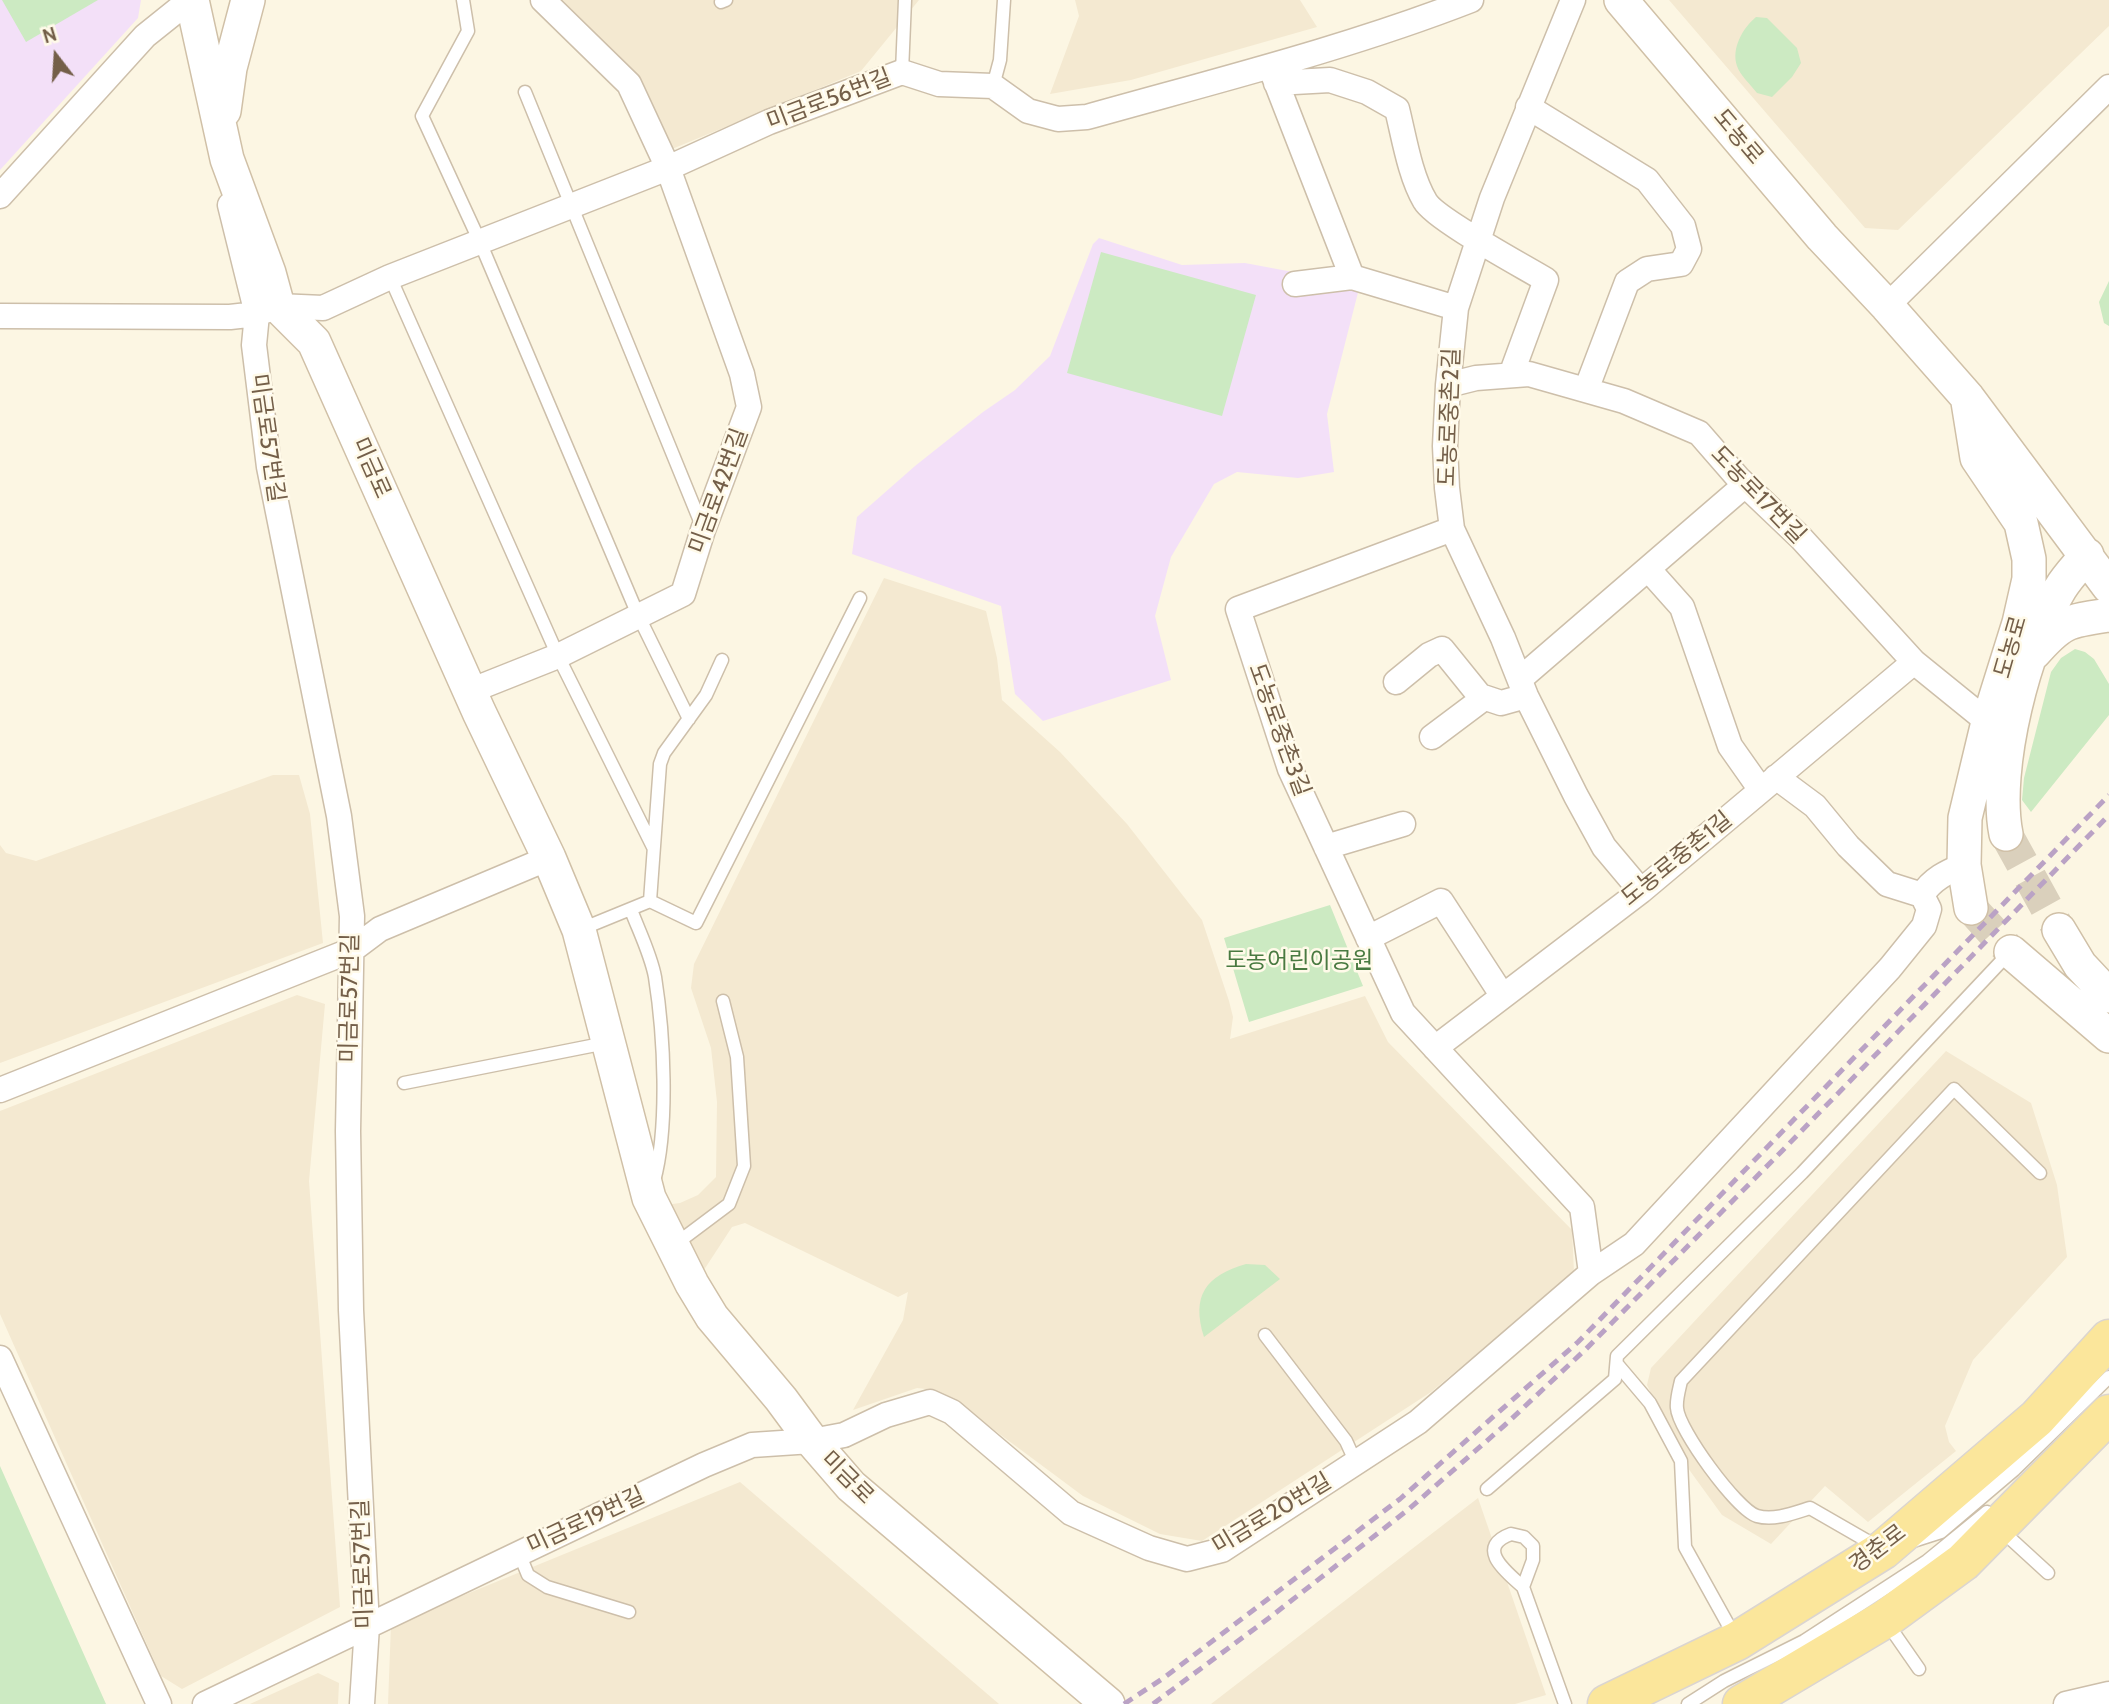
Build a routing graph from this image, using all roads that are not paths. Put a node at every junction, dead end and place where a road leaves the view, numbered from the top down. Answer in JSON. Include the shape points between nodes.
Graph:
{"nodes":[{"id":1,"x":191,"y":0,"type":"edge"},
{"id":2,"x":248,"y":0,"type":"edge"},
{"id":3,"x":463,"y":0,"type":"edge"},
{"id":4,"x":543,"y":0,"type":"edge"},
{"id":5,"x":905,"y":0,"type":"edge"},
{"id":6,"x":1004,"y":0,"type":"edge"},
{"id":7,"x":1471,"y":0,"type":"edge"},
{"id":8,"x":1573,"y":0,"type":"edge"},
{"id":9,"x":1621,"y":0,"type":"edge"},
{"id":10,"x":902,"y":72,"type":"junction"},
{"id":11,"x":1273,"y":74,"type":"junction"},
{"id":12,"x":993,"y":86,"type":"junction"},
{"id":13,"x":2109,"y":87,"type":"edge"},
{"id":14,"x":526,"y":92,"type":"dead end"},
{"id":15,"x":1528,"y":107,"type":"junction"},
{"id":16,"x":224,"y":145,"type":"junction"},
{"id":17,"x":668,"y":168,"type":"junction"},
{"id":18,"x":0,"y":196,"type":"edge"},
{"id":19,"x":571,"y":205,"type":"junction"},
{"id":20,"x":1479,"y":239,"type":"junction"},
{"id":21,"x":480,"y":242,"type":"junction"},
{"id":22,"x":390,"y":277,"type":"junction"},
{"id":23,"x":1352,"y":277,"type":"junction"},
{"id":24,"x":1295,"y":284,"type":"dead end"},
{"id":25,"x":1887,"y":306,"type":"junction"},
{"id":26,"x":1456,"y":308,"type":"junction"},
{"id":27,"x":268,"y":310,"type":"junction"},
{"id":28,"x":0,"y":316,"type":"edge"},
{"id":29,"x":1511,"y":375,"type":"junction"},
{"id":30,"x":1448,"y":385,"type":"junction"},
{"id":31,"x":1586,"y":390,"type":"junction"},
{"id":32,"x":1968,"y":398,"type":"junction"},
{"id":33,"x":1745,"y":485,"type":"junction"},
{"id":34,"x":1452,"y":529,"type":"junction"},
{"id":35,"x":703,"y":530,"type":"junction"},
{"id":36,"x":2087,"y":555,"type":"junction"},
{"id":37,"x":1649,"y":569,"type":"junction"},
{"id":38,"x":2109,"y":587,"type":"edge"},
{"id":39,"x":860,"y":598,"type":"dead end"},
{"id":40,"x":638,"y":615,"type":"junction"},
{"id":41,"x":2109,"y":615,"type":"edge"},
{"id":42,"x":558,"y":656,"type":"junction"},
{"id":43,"x":2030,"y":657,"type":"junction"},
{"id":44,"x":722,"y":660,"type":"dead end"},
{"id":45,"x":1914,"y":662,"type":"junction"},
{"id":46,"x":1396,"y":682,"type":"dead end"},
{"id":47,"x":1523,"y":688,"type":"junction"},
{"id":48,"x":470,"y":691,"type":"junction"},
{"id":49,"x":1484,"y":698,"type":"junction"},
{"id":50,"x":689,"y":719,"type":"junction"},
{"id":51,"x":2000,"y":724,"type":"junction"},
{"id":52,"x":1432,"y":737,"type":"dead end"},
{"id":53,"x":1769,"y":783,"type":"junction"},
{"id":54,"x":1403,"y":824,"type":"dead end"},
{"id":55,"x":2006,"y":834,"type":"tunnel mouth"},
{"id":56,"x":653,"y":847,"type":"junction"},
{"id":57,"x":1326,"y":847,"type":"junction"},
{"id":58,"x":549,"y":858,"type":"junction"},
{"id":59,"x":1964,"y":865,"type":"junction"},
{"id":60,"x":1641,"y":891,"type":"junction"},
{"id":61,"x":1922,"y":895,"type":"junction"},
{"id":62,"x":650,"y":901,"type":"junction"},
{"id":63,"x":1971,"y":908,"type":"tunnel mouth"},
{"id":64,"x":631,"y":910,"type":"junction"},
{"id":65,"x":579,"y":930,"type":"junction"},
{"id":66,"x":2059,"y":930,"type":"tunnel mouth"},
{"id":67,"x":1368,"y":938,"type":"junction"},
{"id":68,"x":352,"y":950,"type":"junction"},
{"id":69,"x":2011,"y":951,"type":"joint"},
{"id":70,"x":1502,"y":995,"type":"junction"},
{"id":71,"x":2109,"y":996,"type":"edge"},
{"id":72,"x":723,"y":1001,"type":"dead end"},
{"id":73,"x":2109,"y":1036,"type":"edge"},
{"id":74,"x":610,"y":1043,"type":"junction"},
{"id":75,"x":1435,"y":1048,"type":"junction"},
{"id":76,"x":404,"y":1083,"type":"dead end"},
{"id":77,"x":0,"y":1090,"type":"edge"},
{"id":78,"x":2040,"y":1172,"type":"dead end"},
{"id":79,"x":649,"y":1198,"type":"junction"},
{"id":80,"x":673,"y":1246,"type":"junction"},
{"id":81,"x":1591,"y":1273,"type":"junction"},
{"id":82,"x":1265,"y":1335,"type":"dead end"},
{"id":83,"x":2109,"y":1339,"type":"edge"},
{"id":84,"x":0,"y":1358,"type":"edge"},
{"id":85,"x":1617,"y":1364,"type":"junction"},
{"id":86,"x":2109,"y":1377,"type":"edge"},
{"id":87,"x":2103,"y":1420,"type":"edge"},
{"id":88,"x":812,"y":1441,"type":"junction"},
{"id":89,"x":1356,"y":1463,"type":"junction"},
{"id":90,"x":1487,"y":1489,"type":"dead end"},
{"id":91,"x":2004,"y":1507,"type":"junction"},
{"id":92,"x":1883,"y":1550,"type":"junction"},
{"id":93,"x":519,"y":1553,"type":"junction"},
{"id":94,"x":2048,"y":1573,"type":"dead end"},
{"id":95,"x":1524,"y":1587,"type":"dead end"},
{"id":96,"x":629,"y":1612,"type":"dead end"},
{"id":97,"x":1885,"y":1619,"type":"junction"},
{"id":98,"x":367,"y":1626,"type":"junction"},
{"id":99,"x":1737,"y":1641,"type":"junction"},
{"id":100,"x":1919,"y":1669,"type":"dead end"},
{"id":101,"x":2109,"y":1695,"type":"edge"},
{"id":102,"x":159,"y":1704,"type":"edge"},
{"id":103,"x":205,"y":1704,"type":"edge"},
{"id":104,"x":362,"y":1704,"type":"edge"},
{"id":105,"x":1108,"y":1704,"type":"edge"},
{"id":106,"x":1565,"y":1704,"type":"edge"},
{"id":107,"x":1607,"y":1704,"type":"edge"},
{"id":108,"x":1688,"y":1704,"type":"edge"},
{"id":109,"x":1742,"y":1704,"type":"edge"},
{"id":110,"x":2066,"y":1704,"type":"edge"}],
"edges":[{"from":1,"to":16,"type":"street","name":"미금로"},
{"from":1,"to":18,"type":"street","via":[[145,36]]},
{"from":2,"to":16,"type":"street","via":[[230,68]]},
{"from":3,"to":21,"type":"lane","via":[[468,31],[422,116]]},
{"from":4,"to":17,"type":"street","name":"미금로42번길","via":[[629,84]]},
{"from":5,"to":10,"type":"lane"},
{"from":6,"to":12,"type":"lane","via":[[1000,60]]},
{"from":7,"to":11,"type":"street"},
{"from":8,"to":15,"type":"street","name":"도농로중촌2길"},
{"from":9,"to":25,"type":"street","name":"도농로","via":[[1822,237]]},
{"from":10,"to":12,"type":"street","name":"미금로56번길","via":[[939,84]]},
{"from":10,"to":17,"type":"street","name":"미금로56번길","via":[[769,122]]},
{"from":11,"to":12,"type":"street","via":[[1087,117],[1058,119],[1028,111]]},
{"from":11,"to":20,"type":"street","via":[[1330,80],[1367,92],[1397,109],[1426,203]]},
{"from":11,"to":23,"type":"street"},
{"from":13,"to":25,"type":"street"},
{"from":14,"to":19,"type":"lane"},
{"from":15,"to":20,"type":"street","name":"도농로중촌2길"},
{"from":15,"to":31,"type":"street","via":[[1647,180],[1682,226],[1689,249],[1681,264],[1647,269],[1628,282]]},
{"from":16,"to":27,"type":"street","name":"미금로","via":[[269,273]]},
{"from":17,"to":19,"type":"street","name":"미금로56번길"},
{"from":17,"to":35,"type":"street","name":"미금로42번길","via":[[742,374],[749,407]]},
{"from":19,"to":21,"type":"street","name":"미금로56번길"},
{"from":19,"to":35,"type":"lane"},
{"from":20,"to":26,"type":"street","name":"도농로중촌2길"},
{"from":20,"to":29,"type":"street","via":[[1546,280]]},
{"from":21,"to":22,"type":"street","name":"미금로56번길"},
{"from":21,"to":40,"type":"lane"},
{"from":22,"to":27,"type":"street","name":"미금로56번길","via":[[323,308]]},
{"from":22,"to":42,"type":"lane"},
{"from":23,"to":24,"type":"street"},
{"from":23,"to":26,"type":"street"},
{"from":25,"to":32,"type":"street","name":"도농로"},
{"from":26,"to":30,"type":"street","name":"도농로중촌2길"},
{"from":27,"to":28,"type":"street","name":"미금로56번길","via":[[230,317]]},
{"from":27,"to":48,"type":"street","name":"미금로","via":[[314,342]]},
{"from":27,"to":68,"type":"street","name":"미금로57번길","via":[[254,345],[269,467],[339,816]]},
{"from":29,"to":30,"type":"street","name":"도농로17번길","via":[[1476,377]]},
{"from":29,"to":31,"type":"street","name":"도농로17번길","via":[[1529,374]]},
{"from":30,"to":34,"type":"street","name":"도농로중촌2길","via":[[1444,446]]},
{"from":31,"to":33,"type":"street","name":"도농로17번길","via":[[1699,433]]},
{"from":32,"to":36,"type":"street","name":"도농로"},
{"from":32,"to":51,"type":"street","name":"도농로","via":[[1977,458],[2021,523],[2029,559]]},
{"from":33,"to":37,"type":"street"},
{"from":33,"to":45,"type":"street","name":"도농로17번길","via":[[1801,538]]},
{"from":34,"to":47,"type":"street","name":"도농로중촌2길"},
{"from":34,"to":57,"type":"street","name":"도농로중촌3길","via":[[1238,609],[1290,769]]},
{"from":35,"to":40,"type":"street","name":"미금로42번길","via":[[683,594]]},
{"from":36,"to":38,"type":"street","name":"도농로"},
{"from":36,"to":43,"type":"street","name":"도농로","via":[[2060,587]]},
{"from":37,"to":47,"type":"street"},
{"from":37,"to":53,"type":"street","via":[[1682,607],[1730,747]]},
{"from":39,"to":62,"type":"lane","via":[[696,923]]},
{"from":40,"to":42,"type":"street","name":"미금로42번길"},
{"from":40,"to":50,"type":"lane"},
{"from":41,"to":43,"type":"street","via":[[2074,620],[2053,631]]},
{"from":42,"to":48,"type":"street","name":"미금로42번길"},
{"from":42,"to":56,"type":"lane"},
{"from":43,"to":51,"type":"street","name":"도농로"},
{"from":44,"to":50,"type":"lane"},
{"from":45,"to":51,"type":"street","name":"도농로17번길"},
{"from":45,"to":53,"type":"street","name":"도농로중촌1길"},
{"from":46,"to":49,"type":"street","via":[[1442,649]]},
{"from":47,"to":49,"type":"street","via":[[1501,704]]},
{"from":47,"to":60,"type":"street","name":"도농로중촌2길","via":[[1604,847]]},
{"from":48,"to":58,"type":"street","name":"미금로"},
{"from":49,"to":52,"type":"street"},
{"from":50,"to":56,"type":"lane","via":[[660,764]]},
{"from":51,"to":55,"type":"street","name":"도농로","via":[[2001,811]]},
{"from":51,"to":59,"type":"street","name":"도농로","via":[[1965,818]]},
{"from":53,"to":60,"type":"street","name":"도농로중촌1길"},
{"from":53,"to":61,"type":"street","via":[[1815,806],[1887,884]]},
{"from":54,"to":57,"type":"street"},
{"from":56,"to":62,"type":"lane"},
{"from":57,"to":67,"type":"street","name":"도농로중촌3길"},
{"from":58,"to":65,"type":"street","name":"미금로"},
{"from":58,"to":68,"type":"street","via":[[380,929]]},
{"from":59,"to":61,"type":"street","via":[[1937,878]]},
{"from":59,"to":63,"type":"street","name":"도농로"},
{"from":60,"to":70,"type":"street","name":"도농로중촌1길"},
{"from":61,"to":81,"type":"street","name":"미금로20번길","via":[[1928,909],[1924,926],[1889,968],[1634,1244]]},
{"from":62,"to":64,"type":"lane"},
{"from":64,"to":65,"type":"lane"},
{"from":64,"to":79,"type":"lane","via":[[654,974],[663,1066],[659,1161]]},
{"from":65,"to":74,"type":"street","name":"미금로"},
{"from":66,"to":71,"type":"street","via":[[2080,965]]},
{"from":67,"to":70,"type":"street","via":[[1441,901]]},
{"from":67,"to":75,"type":"street","name":"도농로중촌3길","via":[[1403,1013]]},
{"from":68,"to":77,"type":"street"},
{"from":68,"to":98,"type":"street","name":"미금로57번길","via":[[351,1311]]},
{"from":69,"to":73,"type":"street"},
{"from":69,"to":85,"type":"lane","via":[[1802,1173],[1617,1356]]},
{"from":70,"to":75,"type":"street","name":"도농로중촌1길"},
{"from":72,"to":80,"type":"lane","via":[[737,1057],[744,1166],[729,1204]]},
{"from":74,"to":76,"type":"lane"},
{"from":74,"to":79,"type":"street","name":"미금로"},
{"from":75,"to":81,"type":"street","name":"도농로중촌3길","via":[[1582,1208]]},
{"from":78,"to":92,"type":"lane","via":[[1954,1088],[1681,1381],[1676,1409],[1690,1440],[1721,1483],[1755,1516],[1775,1517],[1810,1508]]},
{"from":79,"to":80,"type":"street","name":"미금로"},
{"from":80,"to":88,"type":"street","name":"미금로","via":[[712,1317]]},
{"from":81,"to":89,"type":"street","name":"미금로20번길","via":[[1418,1422]]},
{"from":82,"to":89,"type":"lane","via":[[1346,1441]]},
{"from":83,"to":92,"type":"main road","name":"경춘로","via":[[2037,1418]]},
{"from":84,"to":102,"type":"street"},
{"from":85,"to":90,"type":"lane","via":[[1615,1379]]},
{"from":85,"to":99,"type":"lane","via":[[1650,1403],[1681,1461],[1685,1547]]},
{"from":86,"to":92,"type":"lane","via":[[2014,1470],[1941,1532]]},
{"from":87,"to":91,"type":"main road"},
{"from":88,"to":89,"type":"street","name":"미금로20번길","via":[[844,1435],[886,1415],[930,1402],[952,1412],[1071,1513],[1149,1548],[1187,1559],[1222,1550]]},
{"from":88,"to":93,"type":"street","name":"미금로19번길","via":[[752,1445]]},
{"from":88,"to":105,"type":"street","name":"미금로","via":[[851,1486]]},
{"from":91,"to":94,"type":"lane"},
{"from":91,"to":97,"type":"main road","via":[[1963,1562]]},
{"from":91,"to":108,"type":"lane","via":[[1804,1641]]},
{"from":92,"to":99,"type":"main road","name":"경춘로"},
{"from":93,"to":96,"type":"lane","via":[[528,1575],[547,1587]]},
{"from":93,"to":98,"type":"street","name":"미금로19번길"},
{"from":95,"to":106,"type":"lane"},
{"from":97,"to":100,"type":"lane"},
{"from":97,"to":109,"type":"main road"},
{"from":98,"to":103,"type":"street","name":"미금로19번길"},
{"from":98,"to":104,"type":"street","name":"미금로57번길"},
{"from":99,"to":107,"type":"main road","name":"경춘로"},
{"from":101,"to":110,"type":"street"}]}
